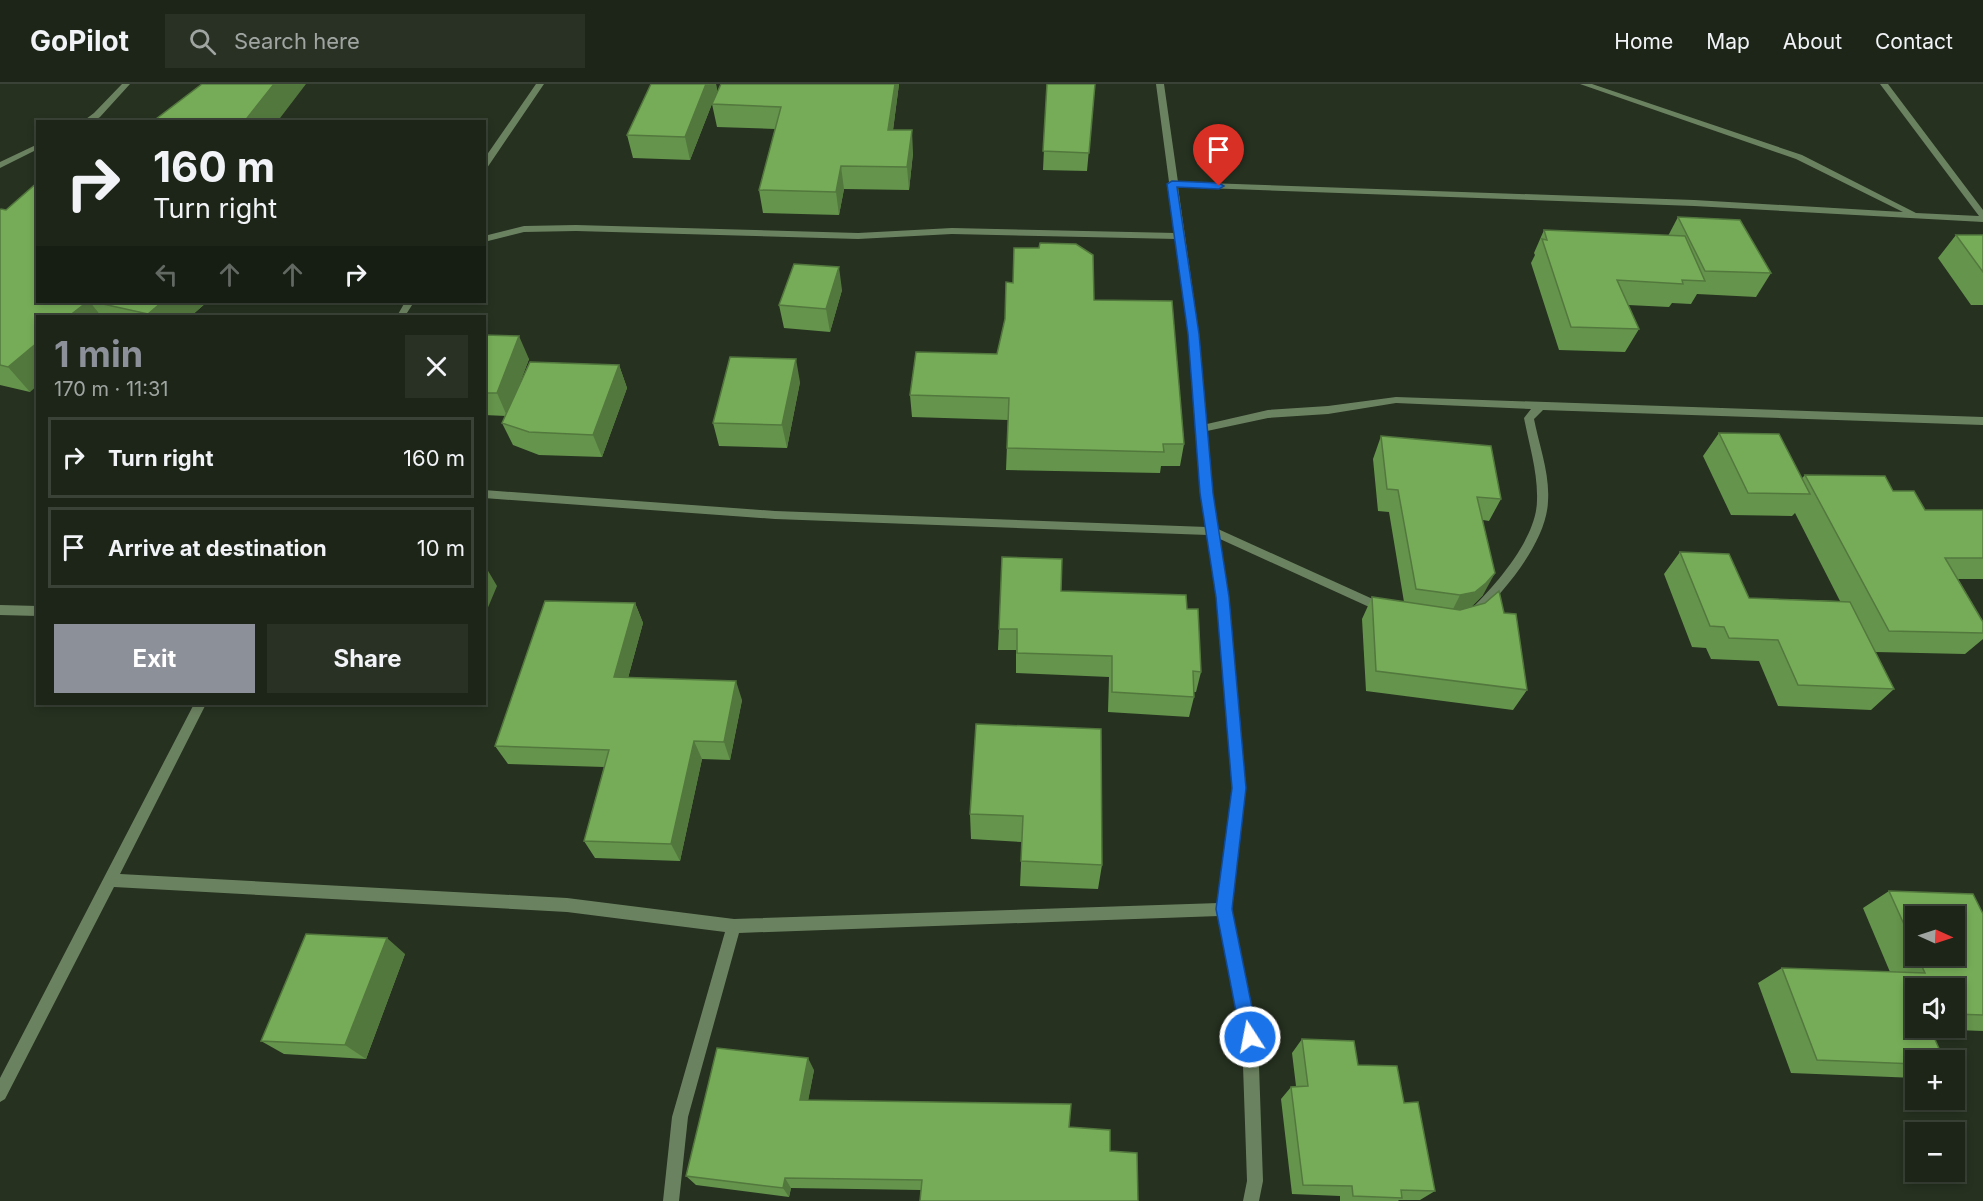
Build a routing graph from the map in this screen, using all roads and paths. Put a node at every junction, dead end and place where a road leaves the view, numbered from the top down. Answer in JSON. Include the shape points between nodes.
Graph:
{"nodes":[{"id":1,"x":126,"y":84,"type":"edge"},
{"id":2,"x":540,"y":84,"type":"edge"},
{"id":3,"x":1160,"y":84,"type":"edge"},
{"id":4,"x":1584,"y":84,"type":"edge"},
{"id":5,"x":1884,"y":84,"type":"edge"},
{"id":6,"x":89,"y":120,"type":"edge"},
{"id":7,"x":36,"y":147,"type":"edge"},
{"id":8,"x":486,"y":163,"type":"edge"},
{"id":9,"x":0,"y":165,"type":"edge"},
{"id":10,"x":1172,"y":184,"type":"junction"},
{"id":11,"x":1917,"y":215,"type":"junction"},
{"id":12,"x":1983,"y":218,"type":"edge"},
{"id":13,"x":1179,"y":236,"type":"junction"},
{"id":14,"x":486,"y":238,"type":"edge"},
{"id":15,"x":1540,"y":406,"type":"junction"},
{"id":16,"x":1983,"y":421,"type":"edge"},
{"id":17,"x":1201,"y":429,"type":"junction"},
{"id":18,"x":486,"y":494,"type":"edge"},
{"id":19,"x":1213,"y":531,"type":"junction"},
{"id":20,"x":0,"y":610,"type":"edge"},
{"id":21,"x":36,"y":611,"type":"edge"},
{"id":22,"x":1396,"y":615,"type":"edge"},
{"id":23,"x":1459,"y":621,"type":"edge"},
{"id":24,"x":199,"y":705,"type":"edge"},
{"id":25,"x":109,"y":880,"type":"junction"},
{"id":26,"x":1224,"y":909,"type":"junction"},
{"id":27,"x":734,"y":926,"type":"junction"},
{"id":28,"x":0,"y":1094,"type":"edge"},
{"id":29,"x":671,"y":1201,"type":"edge"},
{"id":30,"x":1251,"y":1201,"type":"edge"}],
"edges":[{"from":1,"to":6,"type":"street"},
{"from":2,"to":8,"type":"street"},
{"from":3,"to":10,"type":"street"},
{"from":4,"to":11,"type":"street","via":[[1799,156]]},
{"from":5,"to":12,"type":"street"},
{"from":7,"to":9,"type":"street"},
{"from":10,"to":11,"type":"street","via":[[1694,202]]},
{"from":10,"to":13,"type":"street"},
{"from":11,"to":12,"type":"street"},
{"from":13,"to":14,"type":"street","via":[[952,231],[858,236],[576,228],[524,229]]},
{"from":13,"to":17,"type":"street","via":[[1194,334]]},
{"from":15,"to":16,"type":"street"},
{"from":15,"to":17,"type":"street","via":[[1396,400],[1268,414]]},
{"from":15,"to":23,"type":"street","via":[[1529,418],[1543,502],[1536,531],[1505,580],[1480,609]]},
{"from":17,"to":19,"type":"street"},
{"from":18,"to":19,"type":"street","via":[[775,515]]},
{"from":19,"to":22,"type":"street"},
{"from":19,"to":26,"type":"street","via":[[1223,597],[1239,788]]},
{"from":20,"to":21,"type":"street"},
{"from":24,"to":25,"type":"street"},
{"from":25,"to":27,"type":"street","via":[[567,905]]},
{"from":25,"to":28,"type":"street"},
{"from":26,"to":27,"type":"street"},
{"from":26,"to":30,"type":"street","via":[[1250,1037],[1255,1181]]},
{"from":27,"to":29,"type":"street","via":[[680,1117]]}]}
